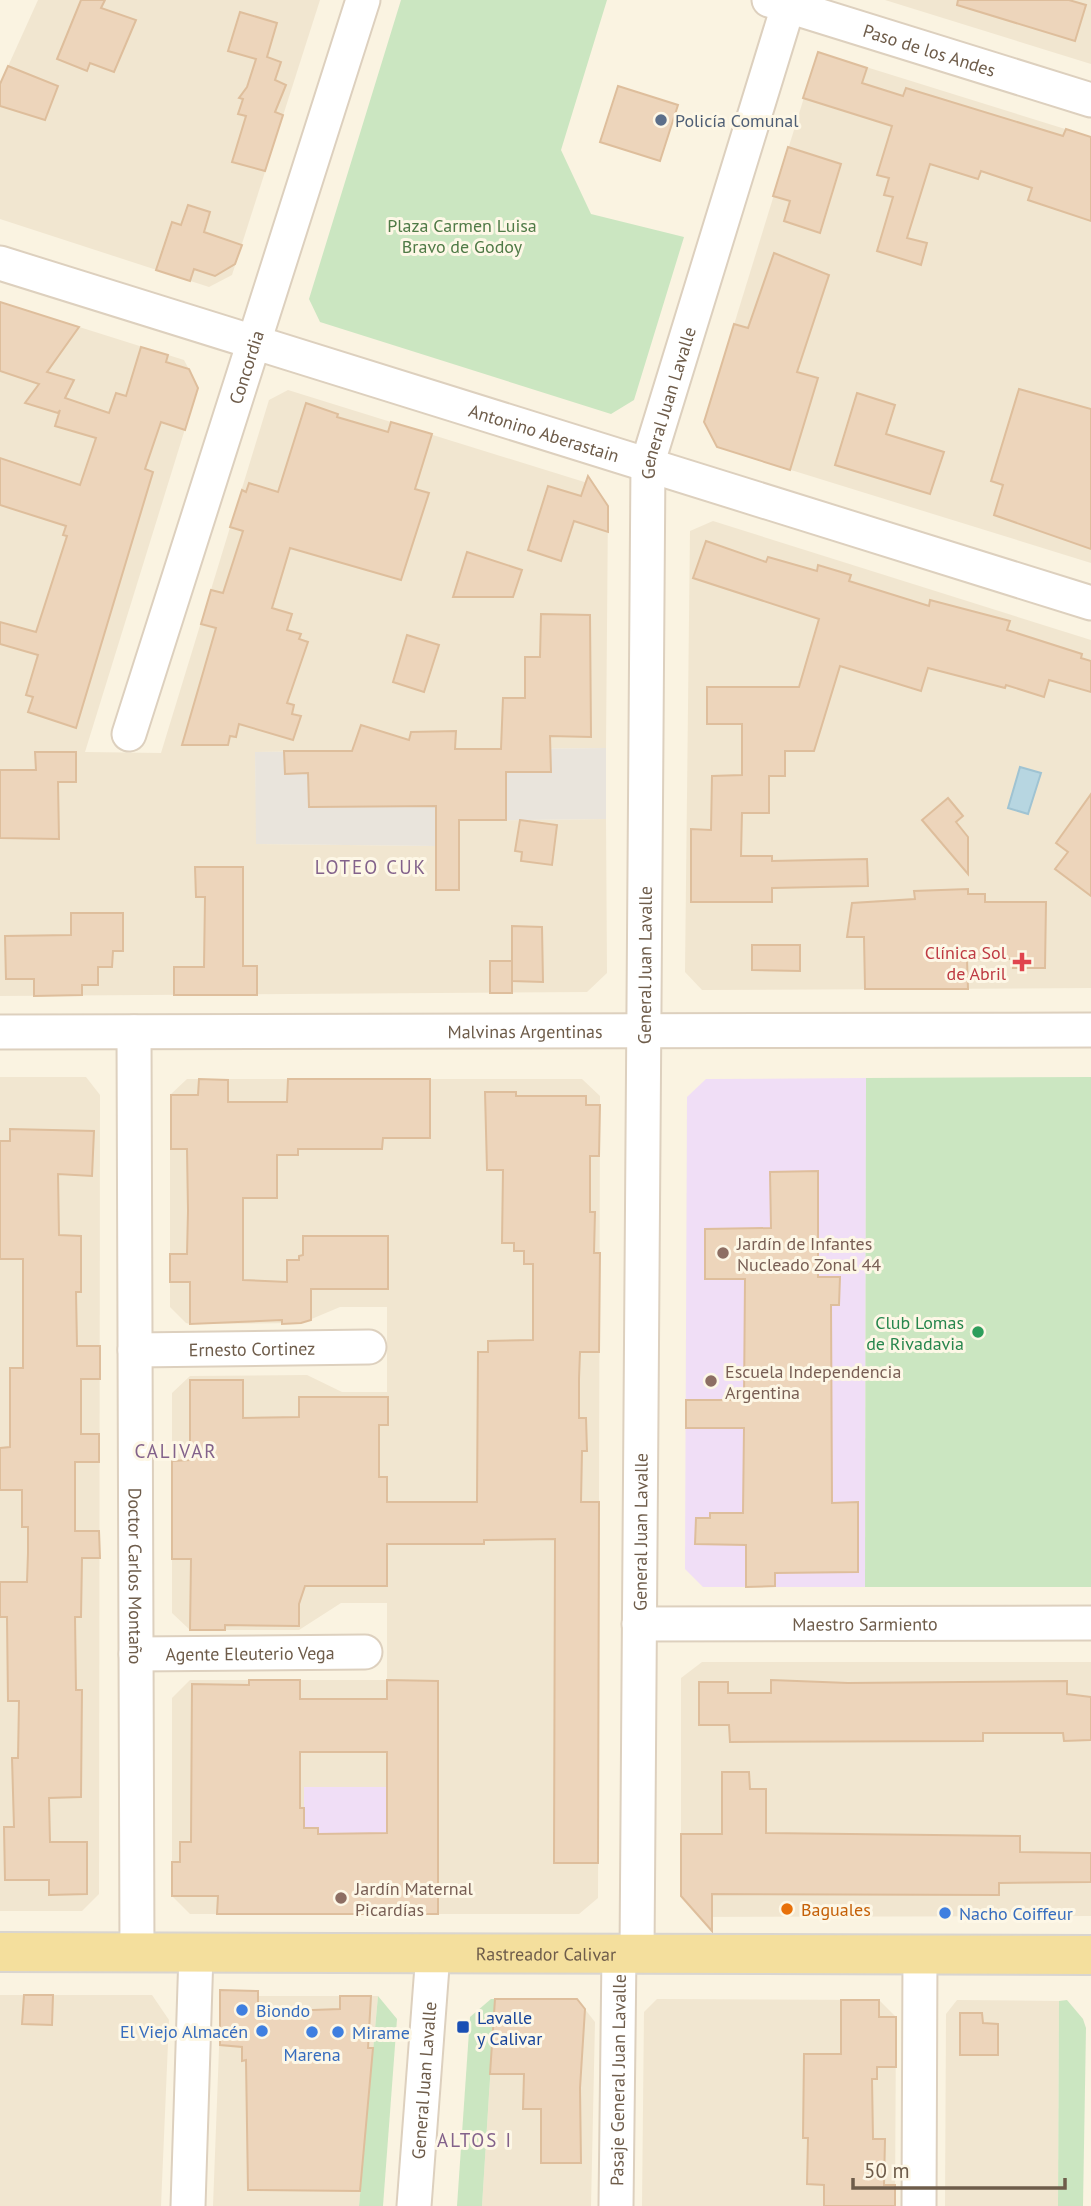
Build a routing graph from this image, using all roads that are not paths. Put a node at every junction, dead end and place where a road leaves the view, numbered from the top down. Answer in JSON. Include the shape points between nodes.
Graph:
{"nodes":[{"id":1,"x":363,"y":0,"type":"edge"},
{"id":2,"x":783,"y":2,"type":"edge"},
{"id":3,"x":1091,"y":100,"type":"edge"},
{"id":4,"x":0,"y":262,"type":"edge"},
{"id":5,"x":254,"y":342,"type":"junction"},
{"id":6,"x":648,"y":462,"type":"junction"},
{"id":7,"x":1091,"y":603,"type":"edge"},
{"id":8,"x":129,"y":734,"type":"dead end"},
{"id":9,"x":1091,"y":1030,"type":"edge"},
{"id":10,"x":643,"y":1031,"type":"junction"},
{"id":11,"x":0,"y":1032,"type":"edge"},
{"id":12,"x":134,"y":1032,"type":"junction"},
{"id":13,"x":369,"y":1347,"type":"dead end"},
{"id":14,"x":135,"y":1350,"type":"junction"},
{"id":15,"x":1091,"y":1623,"type":"edge"},
{"id":16,"x":639,"y":1624,"type":"junction"},
{"id":17,"x":365,"y":1652,"type":"dead end"},
{"id":18,"x":136,"y":1654,"type":"junction"},
{"id":19,"x":0,"y":1952,"type":"edge"},
{"id":20,"x":137,"y":1953,"type":"junction"},
{"id":21,"x":196,"y":1953,"type":"junction"},
{"id":22,"x":433,"y":1953,"type":"junction"},
{"id":23,"x":628,"y":1954,"type":"junction"},
{"id":24,"x":920,"y":1954,"type":"junction"},
{"id":25,"x":1091,"y":1955,"type":"edge"},
{"id":26,"x":188,"y":2206,"type":"edge"},
{"id":27,"x":414,"y":2206,"type":"edge"},
{"id":28,"x":616,"y":2206,"type":"edge"},
{"id":29,"x":919,"y":2206,"type":"edge"}],
"edges":[{"from":1,"to":5,"type":"street","name":"Concordia"},
{"from":2,"to":3,"type":"street","name":"Paso de los Andes"},
{"from":2,"to":6,"type":"street","name":"General Juan Lavalle"},
{"from":4,"to":5,"type":"street","name":"Antonino Aberastain"},
{"from":5,"to":6,"type":"street","name":"Antonino Aberastain"},
{"from":5,"to":8,"type":"street","name":"Concordia"},
{"from":6,"to":7,"type":"street","name":"Antonino Aberastain"},
{"from":6,"to":10,"type":"street","name":"General Juan Lavalle"},
{"from":9,"to":10,"type":"street","name":"Malvinas Argentinas"},
{"from":10,"to":12,"type":"street","name":"Malvinas Argentinas"},
{"from":10,"to":16,"type":"street","name":"General Juan Lavalle"},
{"from":11,"to":12,"type":"street","name":"Malvinas Argentinas"},
{"from":12,"to":14,"type":"street","name":"Doctor Carlos Montaño"},
{"from":13,"to":14,"type":"street","name":"Ernesto Cortinez"},
{"from":14,"to":18,"type":"street","name":"Doctor Carlos Montaño"},
{"from":15,"to":16,"type":"street","name":"Maestro Sarmiento"},
{"from":16,"to":23,"type":"street","name":"General Juan Lavalle"},
{"from":17,"to":18,"type":"street","name":"Agente Eleuterio Vega"},
{"from":18,"to":20,"type":"street","name":"Doctor Carlos Montaño"},
{"from":19,"to":20,"type":"main road","name":"Rastreador Calivar"},
{"from":20,"to":21,"type":"main road","name":"Rastreador Calivar"},
{"from":21,"to":22,"type":"main road","name":"Rastreador Calivar"},
{"from":21,"to":26,"type":"street"},
{"from":22,"to":23,"type":"main road","name":"Rastreador Calivar"},
{"from":22,"to":27,"type":"street","name":"General Juan Lavalle"},
{"from":23,"to":24,"type":"main road","name":"Rastreador Calivar"},
{"from":23,"to":28,"type":"street","name":"Pasaje General Juan Lavalle"},
{"from":24,"to":25,"type":"main road","name":"Rastreador Calivar"},
{"from":24,"to":29,"type":"street"}]}
